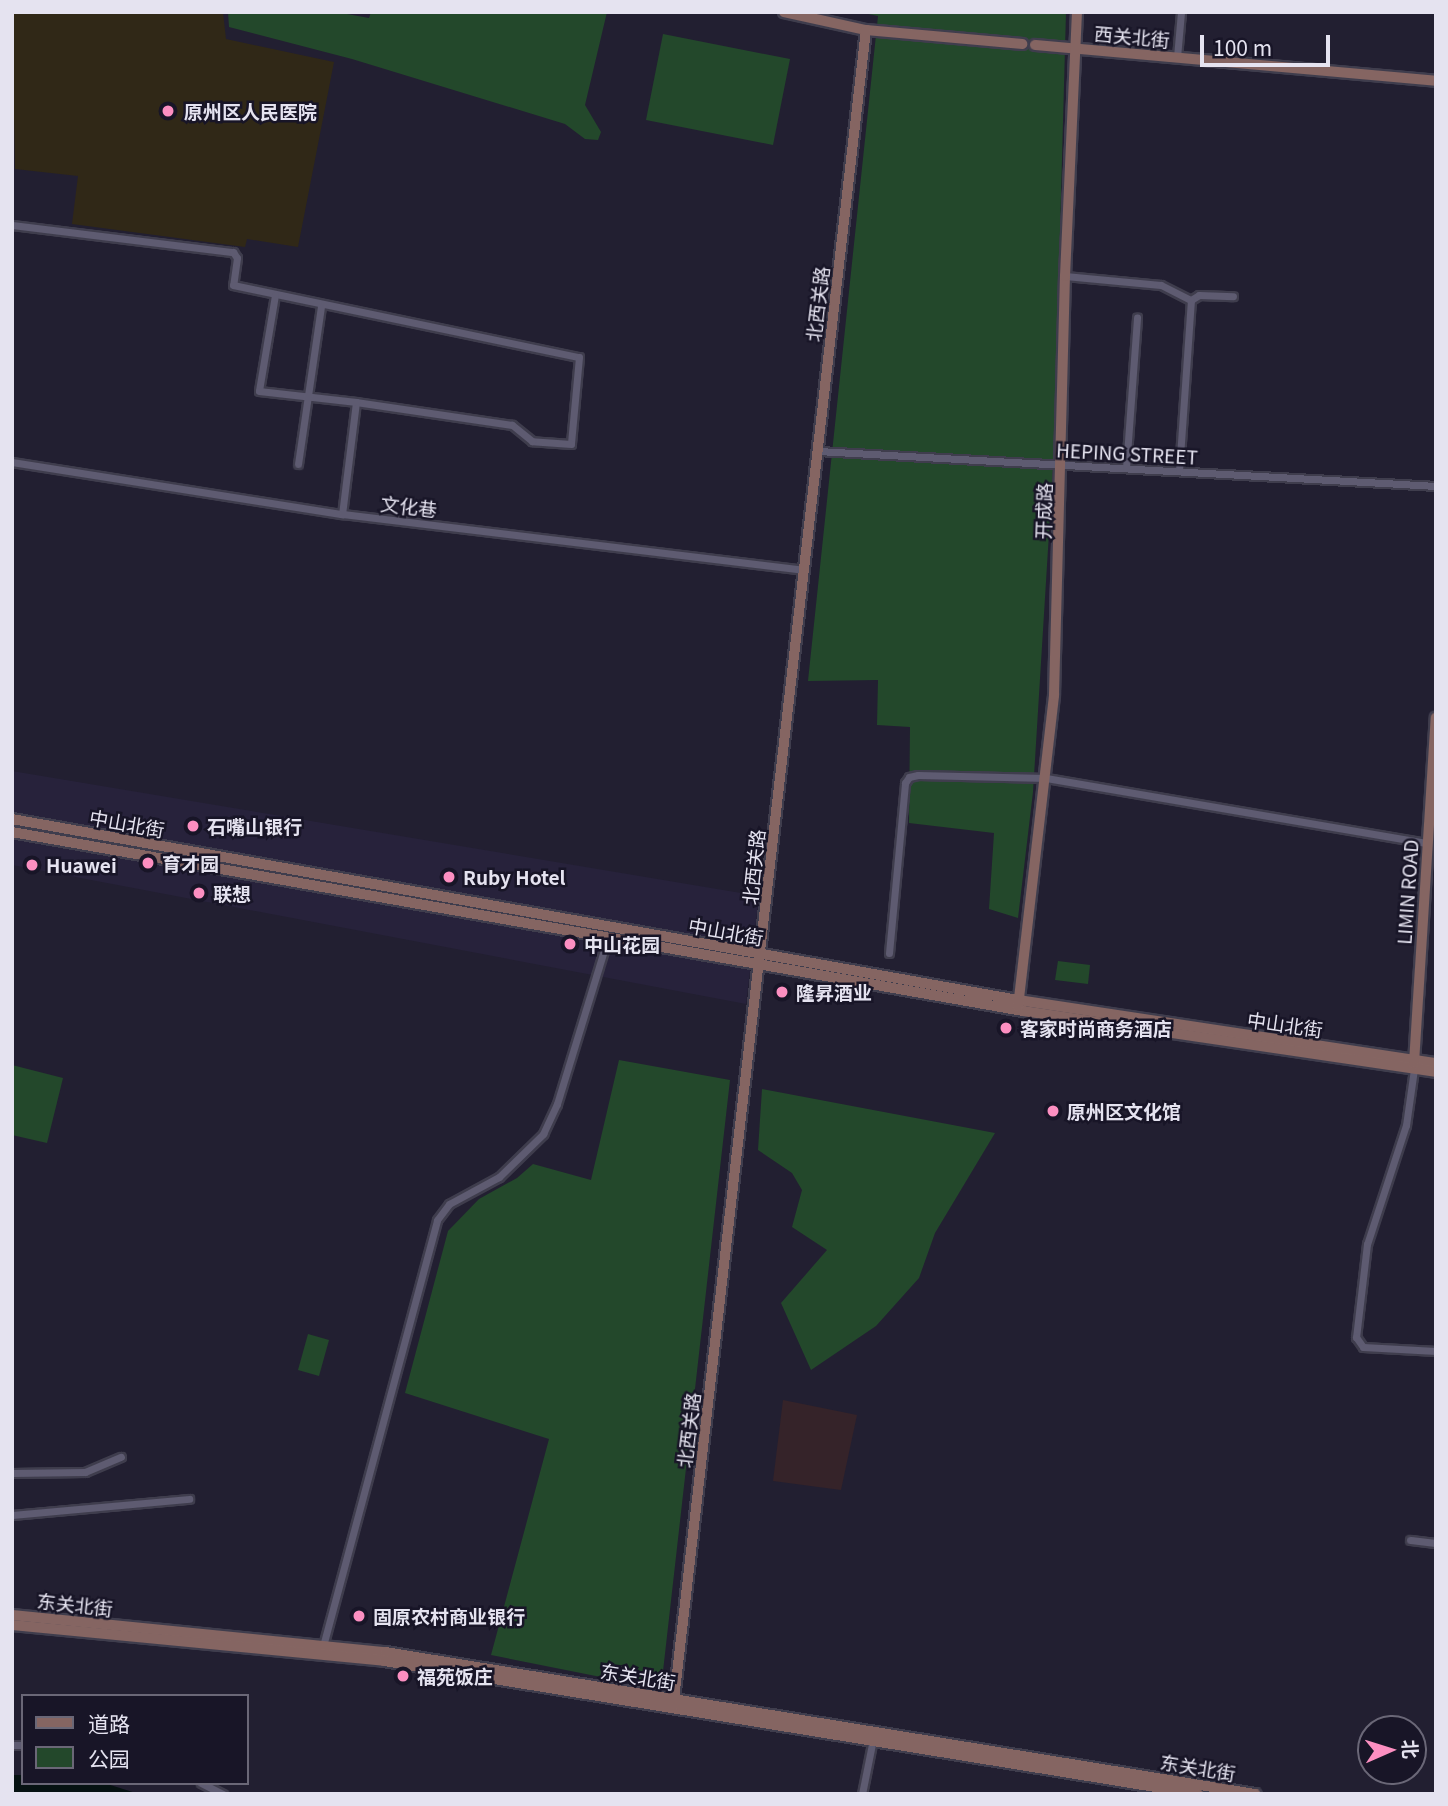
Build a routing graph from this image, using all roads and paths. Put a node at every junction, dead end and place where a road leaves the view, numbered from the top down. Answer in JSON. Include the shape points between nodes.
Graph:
{"nodes":[{"id":1,"x":784,"y":12,"type":"edge"},
{"id":2,"x":1077,"y":12,"type":"edge"},
{"id":3,"x":1181,"y":12,"type":"edge"},
{"id":4,"x":866,"y":30,"type":"junction"},
{"id":5,"x":1022,"y":44,"type":"dead end"},
{"id":6,"x":1035,"y":45,"type":"dead end"},
{"id":7,"x":1075,"y":48,"type":"junction"},
{"id":8,"x":1177,"y":57,"type":"junction"},
{"id":9,"x":1436,"y":81,"type":"edge"},
{"id":10,"x":12,"y":225,"type":"edge"},
{"id":11,"x":1065,"y":276,"type":"junction"},
{"id":12,"x":275,"y":295,"type":"junction"},
{"id":13,"x":1233,"y":296,"type":"dead end"},
{"id":14,"x":1191,"y":300,"type":"junction"},
{"id":15,"x":321,"y":306,"type":"junction"},
{"id":16,"x":1137,"y":317,"type":"dead end"},
{"id":17,"x":308,"y":396,"type":"junction"},
{"id":18,"x":356,"y":402,"type":"junction"},
{"id":19,"x":818,"y":451,"type":"junction"},
{"id":20,"x":12,"y":462,"type":"edge"},
{"id":21,"x":298,"y":464,"type":"dead end"},
{"id":22,"x":1062,"y":466,"type":"junction"},
{"id":23,"x":1126,"y":468,"type":"junction"},
{"id":24,"x":1179,"y":471,"type":"junction"},
{"id":25,"x":1436,"y":485,"type":"edge"},
{"id":26,"x":342,"y":514,"type":"junction"},
{"id":27,"x":804,"y":570,"type":"junction"},
{"id":28,"x":1436,"y":718,"type":"edge"},
{"id":29,"x":1046,"y":778,"type":"junction"},
{"id":30,"x":12,"y":819,"type":"edge"},
{"id":31,"x":12,"y":832,"type":"edge"},
{"id":32,"x":1428,"y":843,"type":"junction"},
{"id":33,"x":607,"y":940,"type":"junction"},
{"id":34,"x":889,"y":953,"type":"dead end"},
{"id":35,"x":759,"y":959,"type":"junction"},
{"id":36,"x":1018,"y":1005,"type":"junction"},
{"id":37,"x":1436,"y":1063,"type":"edge"},
{"id":38,"x":1414,"y":1064,"type":"junction"},
{"id":39,"x":1436,"y":1072,"type":"edge"},
{"id":40,"x":1436,"y":1351,"type":"edge"},
{"id":41,"x":121,"y":1457,"type":"dead end"},
{"id":42,"x":12,"y":1473,"type":"edge"},
{"id":43,"x":189,"y":1499,"type":"dead end"},
{"id":44,"x":12,"y":1515,"type":"edge"},
{"id":45,"x":1410,"y":1540,"type":"dead end"},
{"id":46,"x":1436,"y":1543,"type":"edge"},
{"id":47,"x":12,"y":1615,"type":"edge"},
{"id":48,"x":12,"y":1625,"type":"edge"},
{"id":49,"x":323,"y":1646,"type":"junction"},
{"id":50,"x":674,"y":1704,"type":"junction"},
{"id":51,"x":874,"y":1736,"type":"junction"},
{"id":52,"x":205,"y":1785,"type":"edge"},
{"id":53,"x":223,"y":1794,"type":"edge"},
{"id":54,"x":862,"y":1794,"type":"edge"},
{"id":55,"x":1198,"y":1794,"type":"edge"},
{"id":56,"x":1255,"y":1794,"type":"edge"}],
"edges":[{"from":1,"to":4,"type":"street"},
{"from":2,"to":7,"type":"street","name":"开成路"},
{"from":3,"to":8,"type":"street"},
{"from":4,"to":5,"type":"street"},
{"from":4,"to":19,"type":"street","name":"北西关路"},
{"from":6,"to":7,"type":"street","name":"西关北街"},
{"from":7,"to":8,"type":"street","name":"西关北街"},
{"from":7,"to":11,"type":"street","name":"开成路"},
{"from":8,"to":9,"type":"street","name":"西关北街"},
{"from":10,"to":12,"type":"street","via":[[233,252],[237,258],[233,285]]},
{"from":11,"to":14,"type":"street","via":[[1161,285]]},
{"from":11,"to":22,"type":"street","name":"开成路"},
{"from":12,"to":15,"type":"street"},
{"from":12,"to":17,"type":"street","via":[[259,391]]},
{"from":13,"to":14,"type":"street","via":[[1199,295]]},
{"from":14,"to":24,"type":"street"},
{"from":15,"to":17,"type":"street"},
{"from":15,"to":18,"type":"street","via":[[579,357],[571,444],[532,440],[512,425]]},
{"from":16,"to":23,"type":"street"},
{"from":17,"to":18,"type":"street"},
{"from":17,"to":21,"type":"street"},
{"from":18,"to":26,"type":"street"},
{"from":19,"to":22,"type":"street","name":"HEPING STREET"},
{"from":19,"to":27,"type":"street","name":"北西关路"},
{"from":20,"to":26,"type":"street","name":"文化巷"},
{"from":22,"to":23,"type":"street","name":"HEPING STREET"},
{"from":22,"to":29,"type":"street","name":"开成路","via":[[1054,695]]},
{"from":23,"to":24,"type":"street","name":"HEPING STREET"},
{"from":24,"to":25,"type":"street","name":"HEPING STREET"},
{"from":26,"to":27,"type":"street","name":"文化巷"},
{"from":27,"to":35,"type":"street","name":"北西关路"},
{"from":28,"to":32,"type":"street","name":"LIMIN ROAD"},
{"from":29,"to":32,"type":"street"},
{"from":29,"to":34,"type":"street","via":[[909,777]]},
{"from":29,"to":36,"type":"street","name":"开成路"},
{"from":30,"to":35,"type":"street","name":"中山北街"},
{"from":31,"to":33,"type":"street","name":"中山北街"},
{"from":32,"to":38,"type":"street","name":"LIMIN ROAD"},
{"from":33,"to":35,"type":"street","name":"中山北街"},
{"from":33,"to":49,"type":"street","via":[[543,1134],[499,1177],[449,1204],[437,1220]]},
{"from":35,"to":36,"type":"street","name":"中山北街"},
{"from":35,"to":50,"type":"street","name":"北西关路"},
{"from":36,"to":38,"type":"street","name":"中山北街"},
{"from":37,"to":38,"type":"street","name":"中山北街"},
{"from":38,"to":39,"type":"street","name":"中山北街"},
{"from":38,"to":40,"type":"street","via":[[1406,1125],[1367,1244],[1356,1337],[1363,1347]]},
{"from":41,"to":42,"type":"street","via":[[85,1472]]},
{"from":43,"to":44,"type":"street"},
{"from":45,"to":46,"type":"street"},
{"from":47,"to":49,"type":"street","name":"东关北街"},
{"from":48,"to":50,"type":"street","name":"东关北街","via":[[384,1661]]},
{"from":49,"to":50,"type":"street","name":"东关北街","via":[[385,1652]]},
{"from":50,"to":51,"type":"street","name":"东关北街"},
{"from":51,"to":54,"type":"street"},
{"from":51,"to":55,"type":"street","name":"东关北街"},
{"from":51,"to":56,"type":"street","name":"东关北街"},
{"from":52,"to":53,"type":"street"}]}
